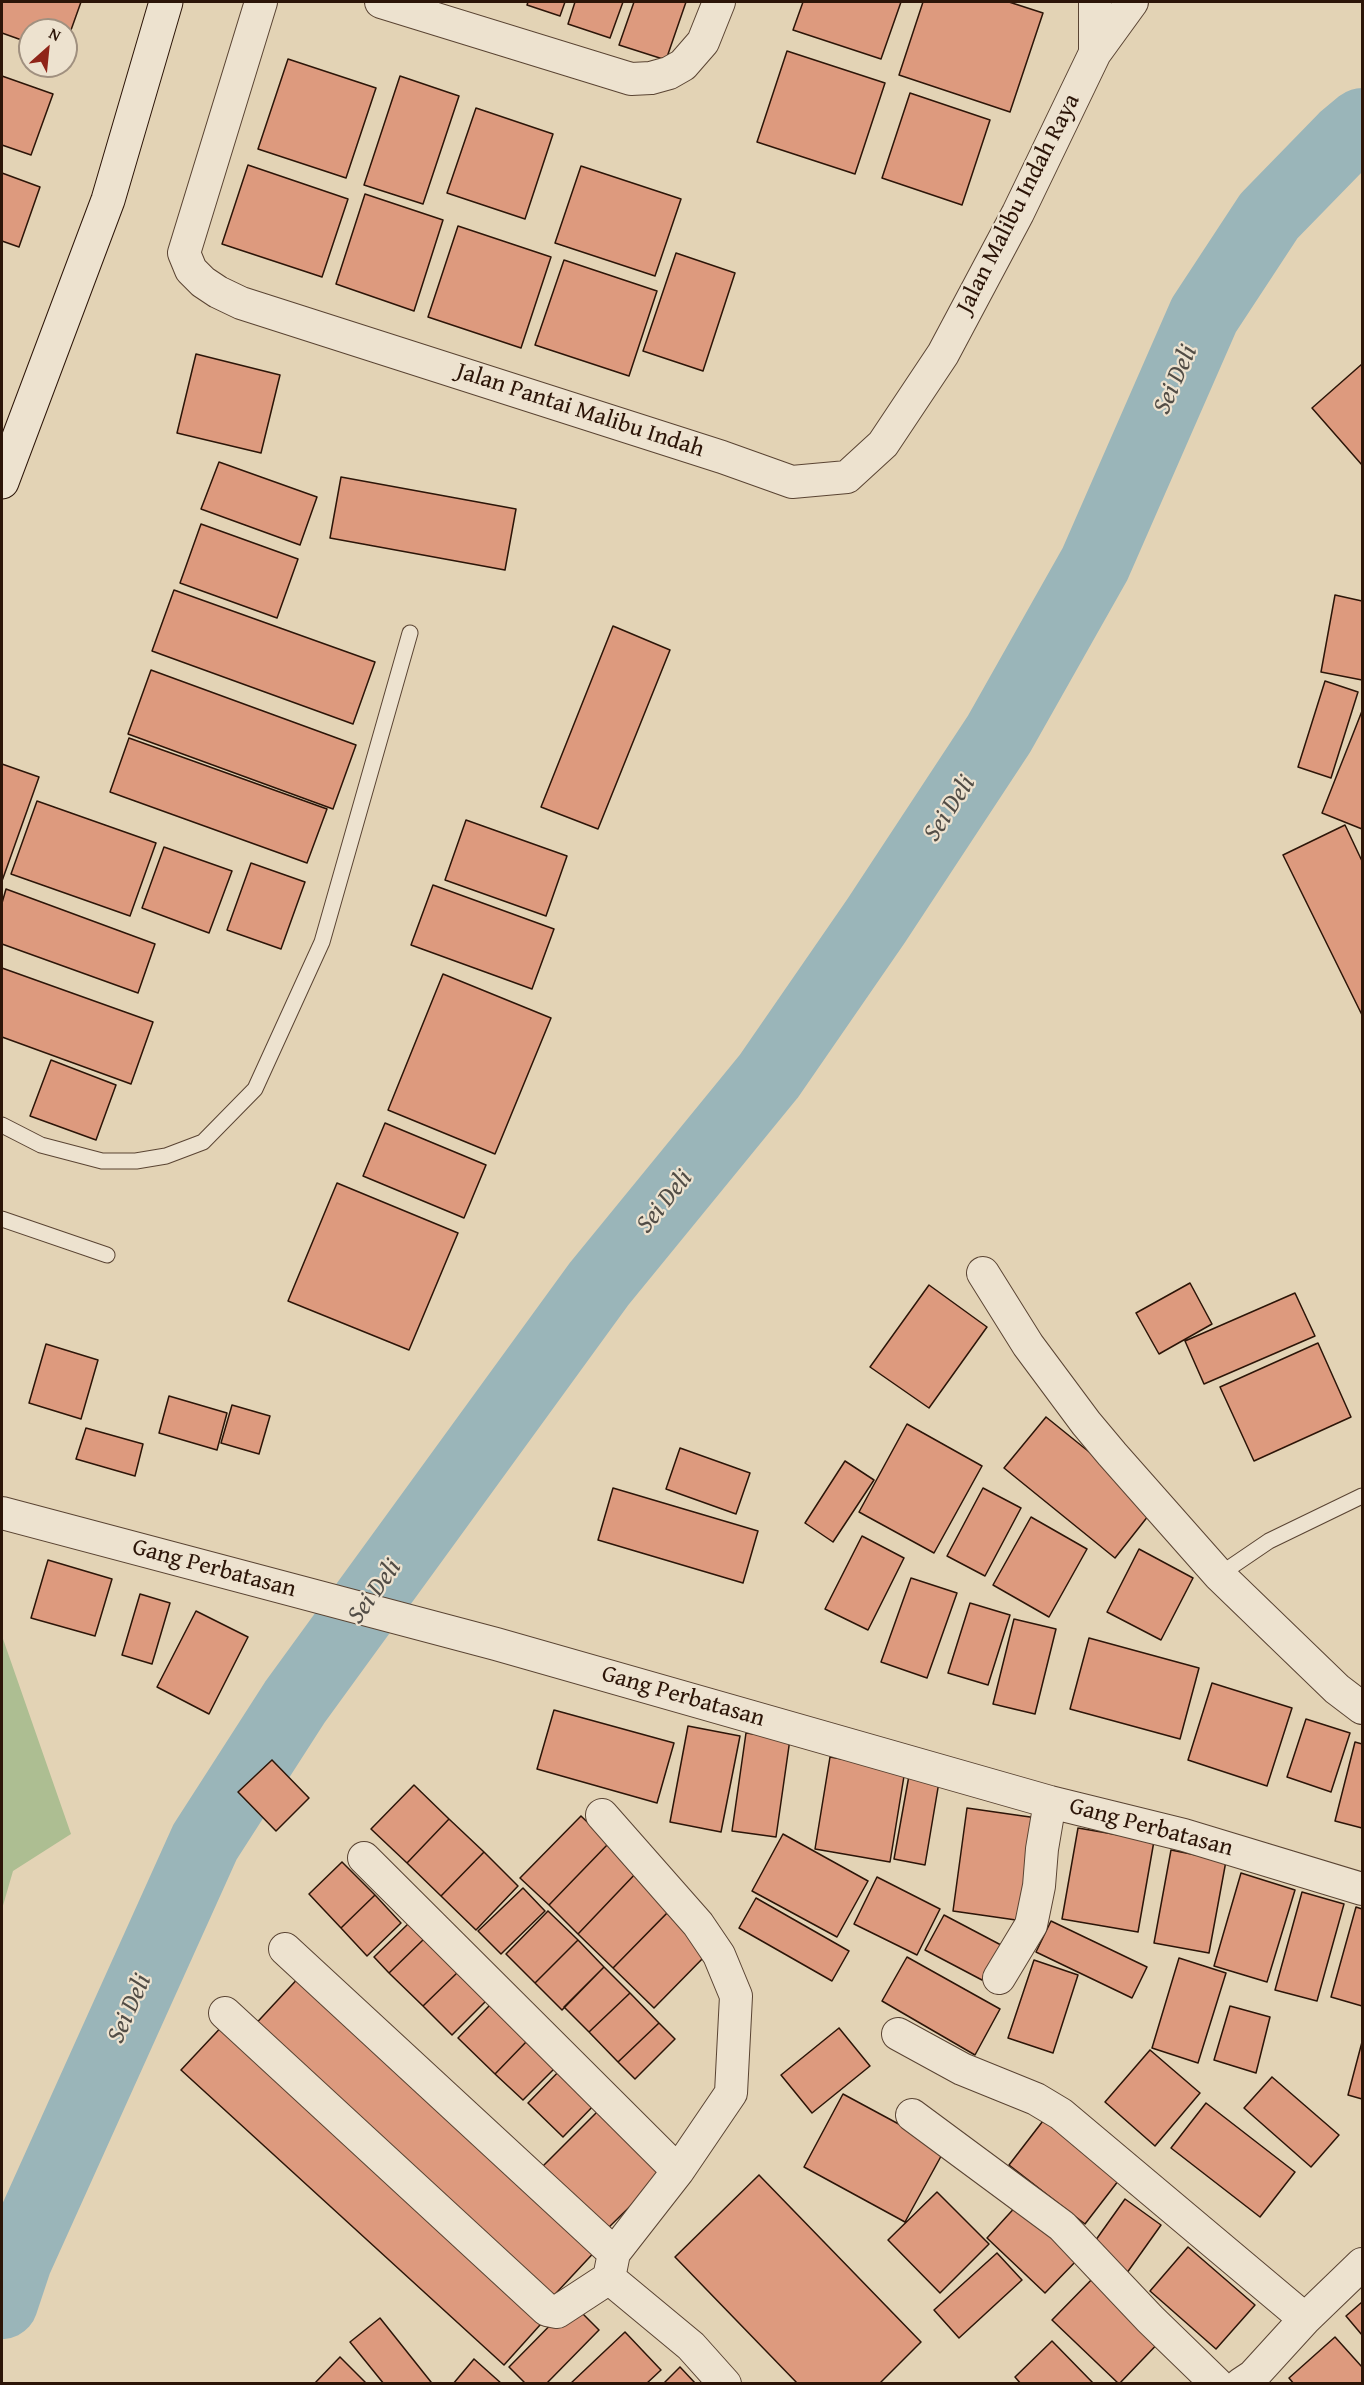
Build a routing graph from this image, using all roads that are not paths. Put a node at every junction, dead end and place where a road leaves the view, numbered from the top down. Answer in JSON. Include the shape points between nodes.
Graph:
{"nodes":[{"id":1,"x":166,"y":2,"type":"edge"},
{"id":2,"x":261,"y":2,"type":"edge"},
{"id":3,"x":381,"y":2,"type":"edge"},
{"id":4,"x":719,"y":2,"type":"edge"},
{"id":5,"x":1095,"y":2,"type":"edge"},
{"id":6,"x":1132,"y":2,"type":"edge"},
{"id":7,"x":1095,"y":53,"type":"junction"},
{"id":8,"x":943,"y":354,"type":"joint"},
{"id":9,"x":2,"y":482,"type":"edge"},
{"id":10,"x":410,"y":633,"type":"dead end"},
{"id":11,"x":2,"y":1125,"type":"edge"},
{"id":12,"x":2,"y":1219,"type":"edge"},
{"id":13,"x":107,"y":1255,"type":"dead end"},
{"id":14,"x":983,"y":1273,"type":"dead end"},
{"id":15,"x":1362,"y":1496,"type":"edge"},
{"id":16,"x":2,"y":1513,"type":"edge"},
{"id":17,"x":1219,"y":1575,"type":"junction"},
{"id":18,"x":1362,"y":1708,"type":"edge"},
{"id":19,"x":1050,"y":1802,"type":"junction"},
{"id":20,"x":602,"y":1815,"type":"dead end"},
{"id":21,"x":364,"y":1858,"type":"dead end"},
{"id":22,"x":1362,"y":1889,"type":"edge"},
{"id":23,"x":285,"y":1949,"type":"dead end"},
{"id":24,"x":999,"y":1978,"type":"dead end"},
{"id":25,"x":225,"y":2013,"type":"dead end"},
{"id":26,"x":898,"y":2034,"type":"dead end"},
{"id":27,"x":912,"y":2115,"type":"dead end"},
{"id":28,"x":678,"y":2171,"type":"junction"},
{"id":29,"x":611,"y":2265,"type":"junction"},
{"id":30,"x":1362,"y":2265,"type":"edge"},
{"id":31,"x":1305,"y":2319,"type":"junction"},
{"id":32,"x":1251,"y":2381,"type":"edge"},
{"id":33,"x":725,"y":2384,"type":"edge"},
{"id":34,"x":1217,"y":2384,"type":"edge"}],
"edges":[{"from":1,"to":9,"type":"main road","via":[[108,200]]},
{"from":2,"to":8,"type":"street","name":"Jalan Pantai Malibu Indah","via":[[184,253],[191,270],[218,292],[792,482],[847,477],[883,444]]},
{"from":3,"to":4,"type":"street","via":[[631,79],[651,78],[683,65],[703,42]]},
{"from":5,"to":7,"type":"street","name":"Jalan Malibu Indah Raya"},
{"from":6,"to":7,"type":"street","name":"Jalan Malibu Indah Raya"},
{"from":7,"to":8,"type":"street","name":"Jalan Malibu Indah Raya","via":[[1018,213]]},
{"from":10,"to":11,"type":"lane","via":[[322,942],[255,1089],[203,1142],[156,1158],[102,1161],[41,1145]]},
{"from":12,"to":13,"type":"lane"},
{"from":14,"to":17,"type":"street","via":[[1028,1346],[1086,1423]]},
{"from":15,"to":17,"type":"lane","via":[[1269,1541]]},
{"from":16,"to":19,"type":"street","name":"Gang Perbatasan","via":[[496,1644]]},
{"from":17,"to":18,"type":"street","via":[[1336,1689]]},
{"from":19,"to":22,"type":"street","name":"Gang Perbatasan","via":[[1184,1834]]},
{"from":19,"to":24,"type":"street","via":[[1031,1925]]},
{"from":20,"to":28,"type":"street","via":[[698,1924],[719,1955],[736,1996],[731,2093]]},
{"from":21,"to":28,"type":"street"},
{"from":23,"to":29,"type":"street"},
{"from":25,"to":29,"type":"street","via":[[547,2310],[557,2312]]},
{"from":26,"to":31,"type":"street","via":[[962,2069],[1036,2099],[1061,2115]]},
{"from":27,"to":34,"type":"street","via":[[1062,2226]]},
{"from":28,"to":29,"type":"street"},
{"from":29,"to":33,"type":"street"},
{"from":30,"to":31,"type":"street"},
{"from":31,"to":32,"type":"street"}]}
